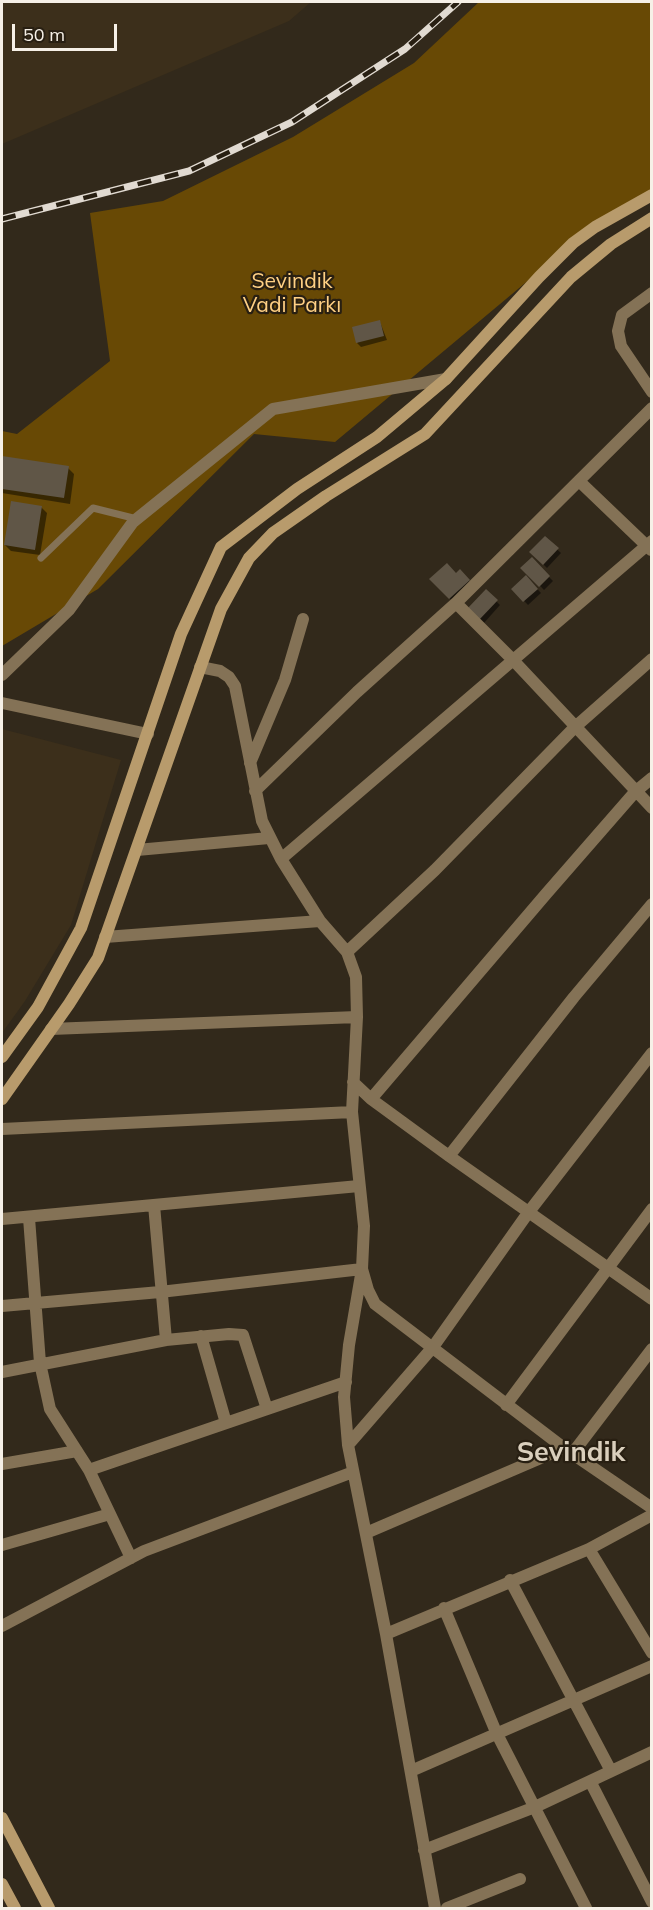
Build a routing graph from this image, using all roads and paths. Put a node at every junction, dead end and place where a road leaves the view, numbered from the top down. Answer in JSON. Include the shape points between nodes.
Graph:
{"nodes":[{"id":1,"x":651,"y":195,"type":"edge"},
{"id":2,"x":651,"y":218,"type":"edge"},
{"id":3,"x":651,"y":293,"type":"edge"},
{"id":4,"x":446,"y":379,"type":"junction"},
{"id":5,"x":651,"y":392,"type":"edge"},
{"id":6,"x":651,"y":408,"type":"edge"},
{"id":7,"x":579,"y":481,"type":"junction"},
{"id":8,"x":137,"y":519,"type":"junction"},
{"id":9,"x":650,"y":546,"type":"edge"},
{"id":10,"x":41,"y":558,"type":"dead end"},
{"id":11,"x":456,"y":603,"type":"junction"},
{"id":12,"x":303,"y":619,"type":"dead end"},
{"id":13,"x":651,"y":659,"type":"edge"},
{"id":14,"x":513,"y":660,"type":"junction"},
{"id":15,"x":201,"y":667,"type":"junction"},
{"id":16,"x":2,"y":675,"type":"edge"},
{"id":17,"x":2,"y":703,"type":"edge"},
{"id":18,"x":574,"y":728,"type":"junction"},
{"id":19,"x":148,"y":734,"type":"junction"},
{"id":20,"x":250,"y":763,"type":"junction"},
{"id":21,"x":651,"y":778,"type":"edge"},
{"id":22,"x":255,"y":791,"type":"junction"},
{"id":23,"x":635,"y":792,"type":"junction"},
{"id":24,"x":651,"y":808,"type":"edge"},
{"id":25,"x":269,"y":838,"type":"junction"},
{"id":26,"x":137,"y":850,"type":"junction"},
{"id":27,"x":281,"y":859,"type":"junction"},
{"id":28,"x":651,"y":904,"type":"edge"},
{"id":29,"x":320,"y":921,"type":"junction"},
{"id":30,"x":105,"y":937,"type":"junction"},
{"id":31,"x":347,"y":951,"type":"junction"},
{"id":32,"x":357,"y":1017,"type":"junction"},
{"id":33,"x":51,"y":1029,"type":"junction"},
{"id":34,"x":651,"y":1053,"type":"edge"},
{"id":35,"x":2,"y":1057,"type":"edge"},
{"id":36,"x":353,"y":1082,"type":"junction"},
{"id":37,"x":371,"y":1099,"type":"junction"},
{"id":38,"x":2,"y":1100,"type":"edge"},
{"id":39,"x":352,"y":1112,"type":"junction"},
{"id":40,"x":2,"y":1129,"type":"edge"},
{"id":41,"x":449,"y":1156,"type":"junction"},
{"id":42,"x":359,"y":1186,"type":"junction"},
{"id":43,"x":154,"y":1205,"type":"junction"},
{"id":44,"x":651,"y":1209,"type":"edge"},
{"id":45,"x":528,"y":1213,"type":"junction"},
{"id":46,"x":29,"y":1218,"type":"junction"},
{"id":47,"x":2,"y":1219,"type":"edge"},
{"id":48,"x":362,"y":1269,"type":"junction"},
{"id":49,"x":607,"y":1269,"type":"junction"},
{"id":50,"x":160,"y":1292,"type":"junction"},
{"id":51,"x":651,"y":1299,"type":"edge"},
{"id":52,"x":35,"y":1304,"type":"junction"},
{"id":53,"x":2,"y":1306,"type":"edge"},
{"id":54,"x":201,"y":1336,"type":"junction"},
{"id":55,"x":166,"y":1340,"type":"junction"},
{"id":56,"x":433,"y":1347,"type":"junction"},
{"id":57,"x":651,"y":1349,"type":"edge"},
{"id":58,"x":40,"y":1363,"type":"junction"},
{"id":59,"x":2,"y":1372,"type":"edge"},
{"id":60,"x":346,"y":1382,"type":"junction"},
{"id":61,"x":506,"y":1405,"type":"junction"},
{"id":62,"x":267,"y":1409,"type":"junction"},
{"id":63,"x":226,"y":1423,"type":"junction"},
{"id":64,"x":348,"y":1445,"type":"junction"},
{"id":65,"x":77,"y":1451,"type":"junction"},
{"id":66,"x":568,"y":1451,"type":"junction"},
{"id":67,"x":2,"y":1464,"type":"edge"},
{"id":68,"x":89,"y":1470,"type":"junction"},
{"id":69,"x":353,"y":1472,"type":"junction"},
{"id":70,"x":651,"y":1508,"type":"edge"},
{"id":71,"x":110,"y":1514,"type":"junction"},
{"id":72,"x":651,"y":1515,"type":"edge"},
{"id":73,"x":366,"y":1533,"type":"junction"},
{"id":74,"x":2,"y":1545,"type":"edge"},
{"id":75,"x":589,"y":1549,"type":"junction"},
{"id":76,"x":131,"y":1558,"type":"junction"},
{"id":77,"x":510,"y":1580,"type":"junction"},
{"id":78,"x":444,"y":1608,"type":"junction"},
{"id":79,"x":2,"y":1626,"type":"edge"},
{"id":80,"x":386,"y":1634,"type":"junction"},
{"id":81,"x":651,"y":1653,"type":"edge"},
{"id":82,"x":651,"y":1666,"type":"edge"},
{"id":83,"x":575,"y":1698,"type":"junction"},
{"id":84,"x":496,"y":1732,"type":"junction"},
{"id":85,"x":651,"y":1752,"type":"edge"},
{"id":86,"x":411,"y":1771,"type":"junction"},
{"id":87,"x":611,"y":1771,"type":"junction"},
{"id":88,"x":590,"y":1781,"type":"junction"},
{"id":89,"x":535,"y":1807,"type":"junction"},
{"id":90,"x":2,"y":1818,"type":"edge"},
{"id":91,"x":424,"y":1850,"type":"junction"},
{"id":92,"x":520,"y":1879,"type":"dead end"},
{"id":93,"x":2,"y":1884,"type":"edge"},
{"id":94,"x":651,"y":1902,"type":"edge"},
{"id":95,"x":15,"y":1908,"type":"edge"},
{"id":96,"x":49,"y":1908,"type":"edge"},
{"id":97,"x":435,"y":1908,"type":"edge"},
{"id":98,"x":447,"y":1908,"type":"edge"},
{"id":99,"x":586,"y":1908,"type":"edge"}],
"edges":[{"from":1,"to":4,"type":"main road","via":[[573,243]]},
{"from":2,"to":15,"type":"main road","via":[[571,277],[425,434],[273,533],[240,571],[221,609]]},
{"from":3,"to":5,"type":"street","via":[[622,315],[618,331],[621,346]]},
{"from":4,"to":8,"type":"street","via":[[273,410]]},
{"from":4,"to":19,"type":"main road","via":[[377,437],[297,489],[221,547],[181,634]]},
{"from":6,"to":7,"type":"street"},
{"from":7,"to":9,"type":"street"},
{"from":7,"to":11,"type":"street"},
{"from":8,"to":10,"type":"lane","via":[[93,508]]},
{"from":8,"to":16,"type":"street","via":[[69,610]]},
{"from":9,"to":14,"type":"street"},
{"from":11,"to":14,"type":"street"},
{"from":11,"to":22,"type":"street"},
{"from":12,"to":20,"type":"street","via":[[285,680]]},
{"from":13,"to":18,"type":"street"},
{"from":14,"to":18,"type":"street"},
{"from":14,"to":27,"type":"street"},
{"from":15,"to":20,"type":"street","via":[[220,671],[235,686]]},
{"from":15,"to":26,"type":"main road"},
{"from":17,"to":19,"type":"street"},
{"from":18,"to":23,"type":"street"},
{"from":18,"to":31,"type":"street","via":[[435,870]]},
{"from":19,"to":35,"type":"main road","via":[[81,928],[38,1007]]},
{"from":20,"to":22,"type":"street"},
{"from":21,"to":23,"type":"street"},
{"from":22,"to":25,"type":"street"},
{"from":23,"to":24,"type":"street"},
{"from":23,"to":37,"type":"street"},
{"from":25,"to":26,"type":"street"},
{"from":25,"to":27,"type":"street"},
{"from":26,"to":30,"type":"main road"},
{"from":27,"to":29,"type":"street"},
{"from":28,"to":41,"type":"street"},
{"from":29,"to":30,"type":"street"},
{"from":29,"to":31,"type":"street"},
{"from":30,"to":33,"type":"main road","via":[[98,958]]},
{"from":31,"to":32,"type":"street","via":[[356,977]]},
{"from":32,"to":33,"type":"street"},
{"from":32,"to":36,"type":"street"},
{"from":33,"to":38,"type":"main road"},
{"from":34,"to":45,"type":"street"},
{"from":36,"to":37,"type":"street"},
{"from":36,"to":39,"type":"street"},
{"from":37,"to":41,"type":"street"},
{"from":39,"to":40,"type":"street"},
{"from":39,"to":42,"type":"street"},
{"from":41,"to":45,"type":"street"},
{"from":42,"to":43,"type":"street"},
{"from":42,"to":48,"type":"street","via":[[364,1226]]},
{"from":43,"to":46,"type":"street"},
{"from":43,"to":50,"type":"street"},
{"from":44,"to":49,"type":"street"},
{"from":45,"to":49,"type":"street"},
{"from":45,"to":56,"type":"street"},
{"from":46,"to":47,"type":"street"},
{"from":46,"to":52,"type":"street"},
{"from":48,"to":50,"type":"street"},
{"from":48,"to":56,"type":"street","via":[[375,1304]]},
{"from":48,"to":60,"type":"street"},
{"from":49,"to":51,"type":"street"},
{"from":49,"to":61,"type":"street"},
{"from":50,"to":52,"type":"street"},
{"from":50,"to":55,"type":"street"},
{"from":52,"to":53,"type":"street"},
{"from":52,"to":58,"type":"street"},
{"from":54,"to":55,"type":"street"},
{"from":54,"to":62,"type":"street","via":[[243,1335]]},
{"from":54,"to":63,"type":"street"},
{"from":55,"to":58,"type":"street"},
{"from":56,"to":61,"type":"street"},
{"from":56,"to":64,"type":"street"},
{"from":57,"to":66,"type":"street"},
{"from":58,"to":59,"type":"street"},
{"from":58,"to":65,"type":"street","via":[[51,1409]]},
{"from":60,"to":62,"type":"street"},
{"from":60,"to":64,"type":"street"},
{"from":61,"to":66,"type":"street"},
{"from":62,"to":63,"type":"street"},
{"from":63,"to":68,"type":"street"},
{"from":64,"to":69,"type":"street"},
{"from":65,"to":67,"type":"street"},
{"from":65,"to":68,"type":"street"},
{"from":66,"to":70,"type":"street"},
{"from":66,"to":73,"type":"street"},
{"from":68,"to":71,"type":"street"},
{"from":69,"to":73,"type":"street"},
{"from":69,"to":76,"type":"street"},
{"from":71,"to":74,"type":"street"},
{"from":71,"to":76,"type":"street"},
{"from":72,"to":75,"type":"street"},
{"from":73,"to":80,"type":"street"},
{"from":75,"to":77,"type":"street"},
{"from":75,"to":81,"type":"street"},
{"from":76,"to":79,"type":"street"},
{"from":77,"to":78,"type":"street"},
{"from":77,"to":83,"type":"street"},
{"from":78,"to":80,"type":"street"},
{"from":78,"to":84,"type":"street"},
{"from":80,"to":86,"type":"street"},
{"from":82,"to":83,"type":"street"},
{"from":83,"to":84,"type":"street"},
{"from":83,"to":87,"type":"street"},
{"from":84,"to":86,"type":"street"},
{"from":84,"to":89,"type":"street"},
{"from":85,"to":87,"type":"street"},
{"from":86,"to":91,"type":"street"},
{"from":87,"to":88,"type":"street"},
{"from":88,"to":89,"type":"street"},
{"from":88,"to":94,"type":"street"},
{"from":89,"to":91,"type":"street"},
{"from":89,"to":99,"type":"street"},
{"from":90,"to":96,"type":"main road"},
{"from":91,"to":97,"type":"street"},
{"from":92,"to":98,"type":"street"},
{"from":93,"to":95,"type":"main road"}]}
